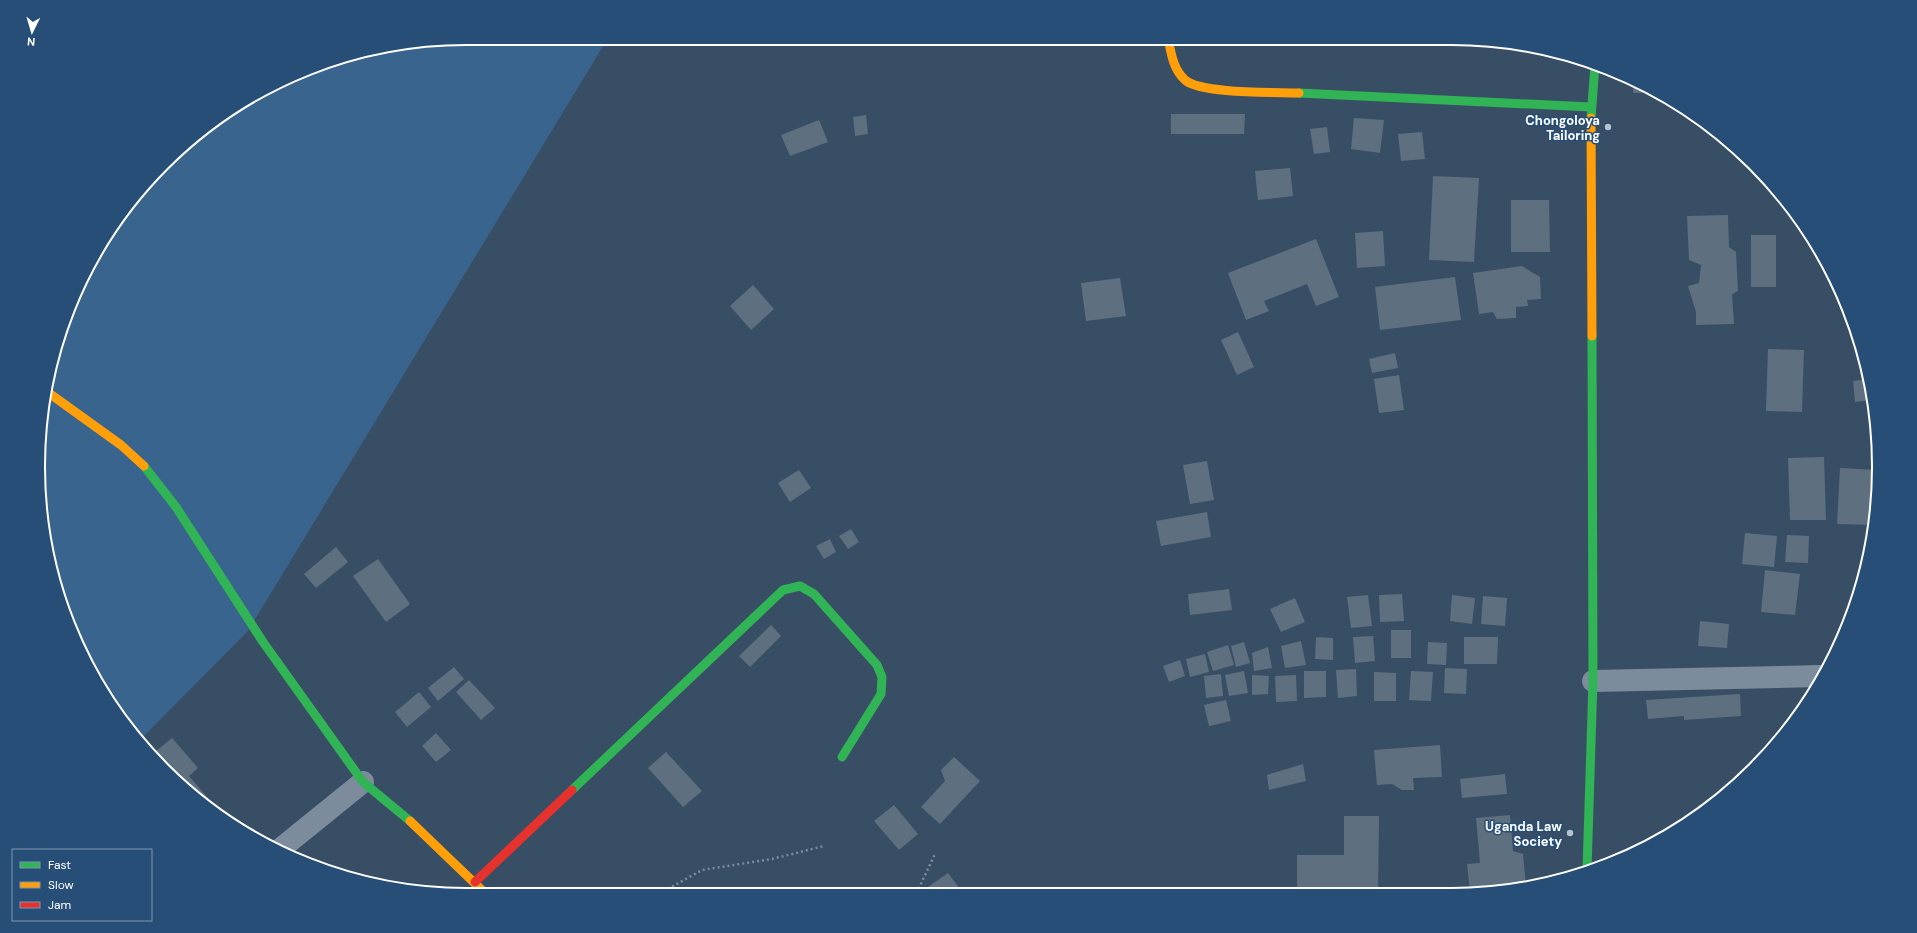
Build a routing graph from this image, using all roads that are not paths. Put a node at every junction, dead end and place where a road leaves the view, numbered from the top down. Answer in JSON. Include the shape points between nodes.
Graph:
{"nodes":[{"id":1,"x":1170,"y":45,"type":"edge"},
{"id":2,"x":1594,"y":70,"type":"edge"},
{"id":3,"x":1591,"y":106,"type":"junction"},
{"id":4,"x":51,"y":395,"type":"edge"},
{"id":5,"x":1816,"y":676,"type":"edge"},
{"id":6,"x":1593,"y":681,"type":"junction"},
{"id":7,"x":842,"y":757,"type":"dead end"},
{"id":8,"x":363,"y":782,"type":"junction"},
{"id":9,"x":283,"y":846,"type":"edge"},
{"id":10,"x":1587,"y":866,"type":"edge"},
{"id":11,"x":475,"y":882,"type":"junction"},
{"id":12,"x":481,"y":888,"type":"edge"}],
"edges":[{"from":1,"to":3,"type":"street","via":[[1178,73],[1192,85],[1214,89]]},
{"from":2,"to":3,"type":"street"},
{"from":3,"to":6,"type":"street"},
{"from":4,"to":8,"type":"street","via":[[121,445],[146,469],[176,507],[263,642]]},
{"from":5,"to":6,"type":"street"},
{"from":6,"to":10,"type":"street"},
{"from":7,"to":11,"type":"street","via":[[881,694],[882,677],[877,665],[814,594],[800,586],[783,590]]},
{"from":8,"to":9,"type":"street"},
{"from":8,"to":11,"type":"street","via":[[395,807]]},
{"from":11,"to":12,"type":"street"}]}
